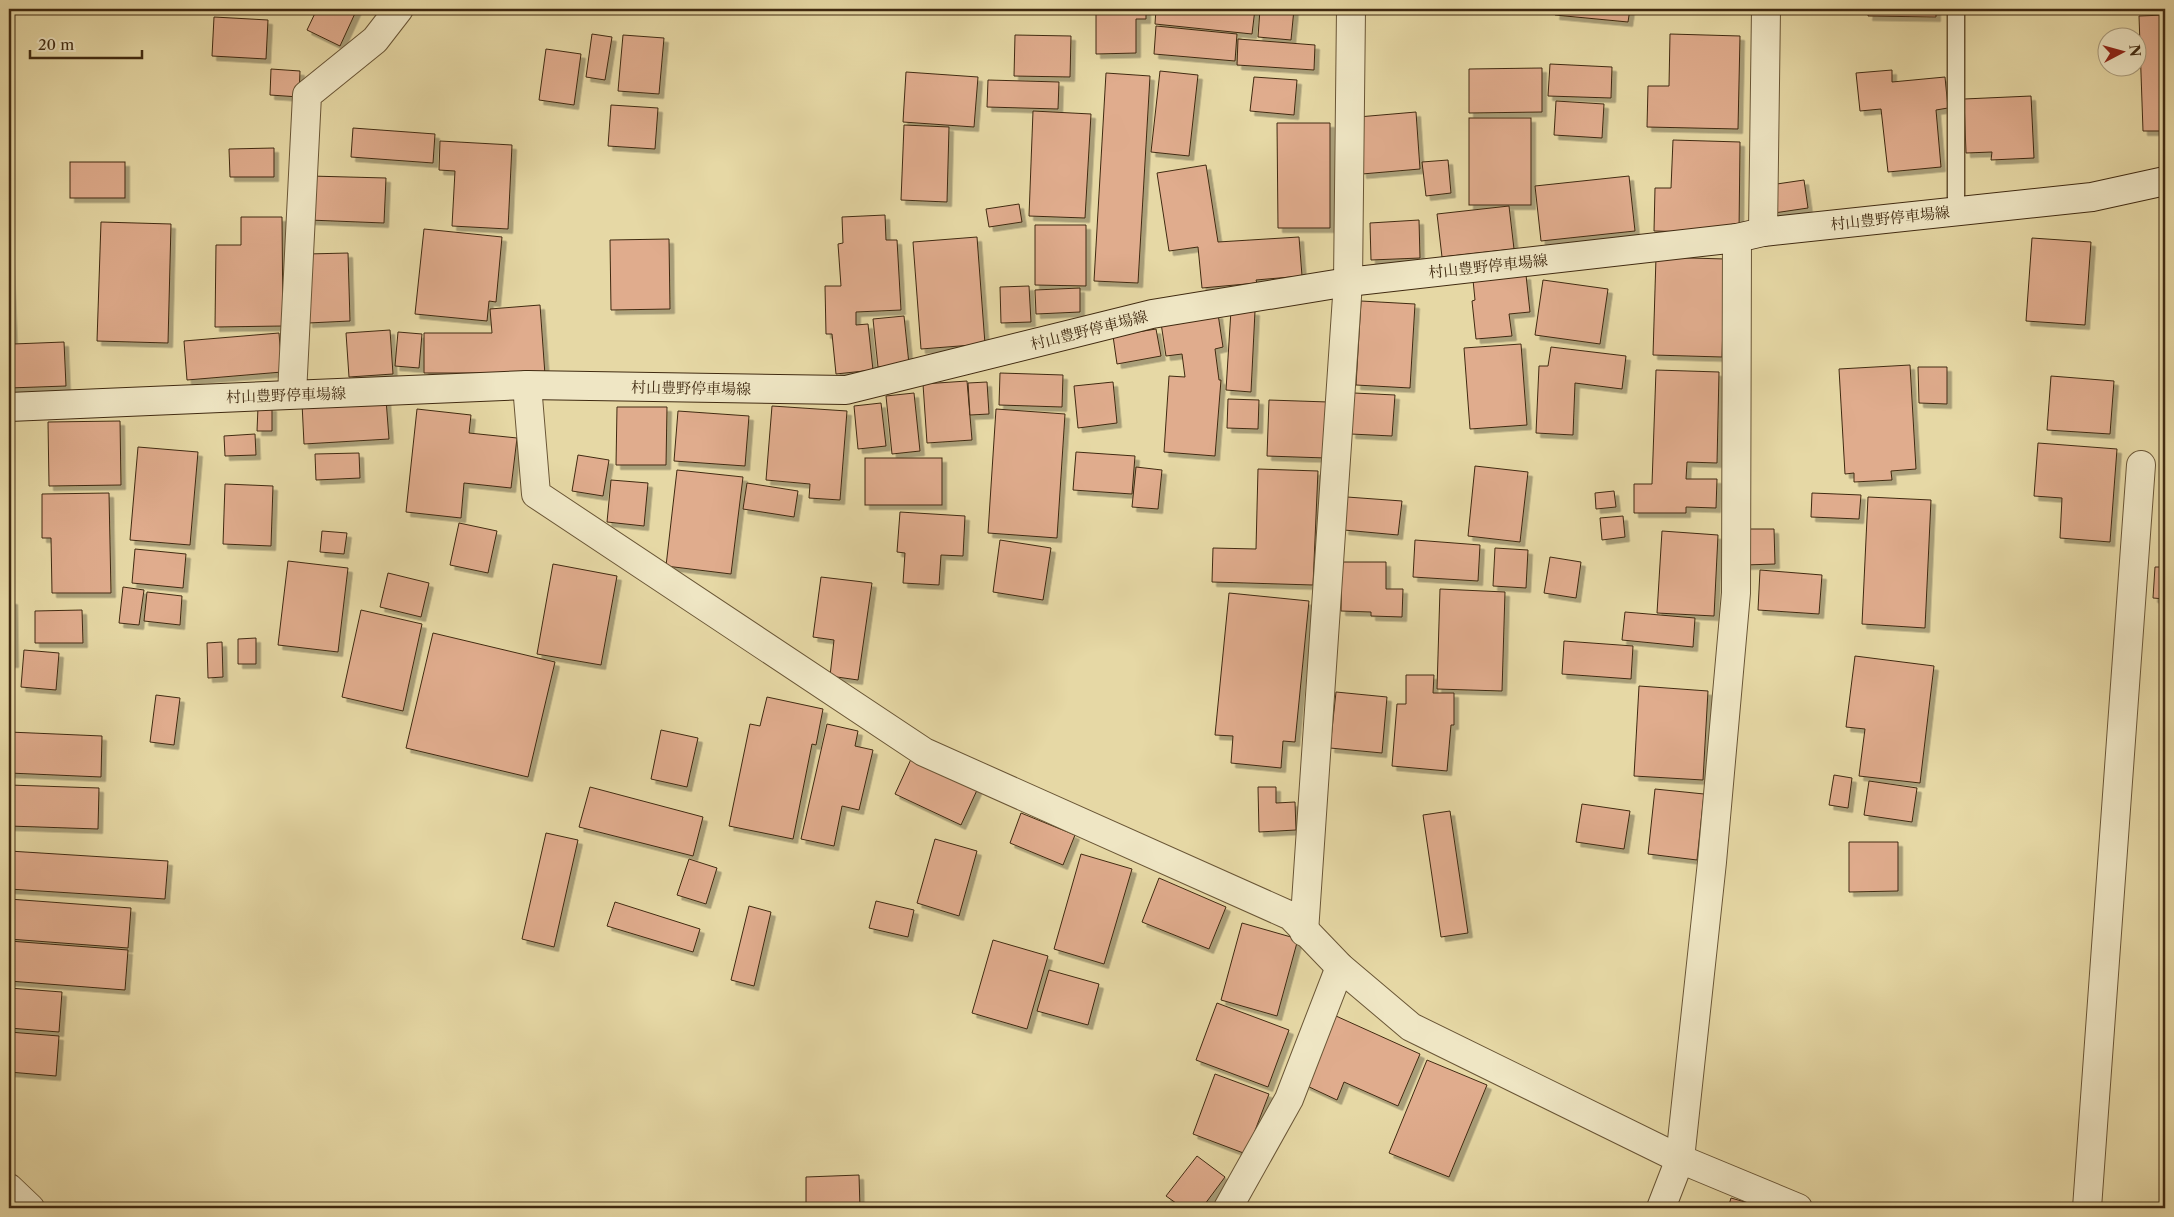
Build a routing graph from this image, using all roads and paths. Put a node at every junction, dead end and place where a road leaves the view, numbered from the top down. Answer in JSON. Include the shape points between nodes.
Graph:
{"nodes":[{"id":1,"x":399,"y":9,"type":"edge"},
{"id":2,"x":1351,"y":9,"type":"edge"},
{"id":3,"x":1766,"y":9,"type":"edge"},
{"id":4,"x":1956,"y":9,"type":"edge"},
{"id":5,"x":2165,"y":181,"type":"edge"},
{"id":6,"x":1956,"y":211,"type":"junction"},
{"id":7,"x":1763,"y":232,"type":"junction"},
{"id":8,"x":1737,"y":238,"type":"junction"},
{"id":9,"x":1348,"y":282,"type":"junction"},
{"id":10,"x":527,"y":385,"type":"junction"},
{"id":11,"x":292,"y":394,"type":"junction"},
{"id":12,"x":9,"y":407,"type":"edge"},
{"id":13,"x":2142,"y":465,"type":"dead end"},
{"id":14,"x":1304,"y":932,"type":"junction"},
{"id":15,"x":1340,"y":967,"type":"junction"},
{"id":16,"x":1680,"y":1159,"type":"junction"},
{"id":17,"x":9,"y":1188,"type":"edge"},
{"id":18,"x":30,"y":1208,"type":"edge"},
{"id":19,"x":1228,"y":1208,"type":"edge"},
{"id":20,"x":1661,"y":1208,"type":"edge"},
{"id":21,"x":1798,"y":1208,"type":"edge"},
{"id":22,"x":2087,"y":1208,"type":"edge"}],
"edges":[{"from":1,"to":11,"type":"street","via":[[375,40],[307,95]]},
{"from":2,"to":9,"type":"street"},
{"from":3,"to":7,"type":"street"},
{"from":4,"to":6,"type":"lane"},
{"from":5,"to":6,"type":"street","name":"村山豊野停車場線","via":[[2092,197]]},
{"from":6,"to":7,"type":"street","name":"村山豊野停車場線"},
{"from":7,"to":8,"type":"street","name":"村山豊野停車場線"},
{"from":8,"to":9,"type":"street","name":"村山豊野停車場線"},
{"from":8,"to":16,"type":"street","via":[[1736,593],[1712,862]]},
{"from":9,"to":10,"type":"street","name":"村山豊野停車場線","via":[[1152,314],[846,390]]},
{"from":9,"to":14,"type":"street"},
{"from":10,"to":11,"type":"street","name":"村山豊野停車場線"},
{"from":10,"to":14,"type":"street","via":[[536,494],[924,752],[1291,916]]},
{"from":11,"to":12,"type":"street","name":"村山豊野停車場線"},
{"from":13,"to":22,"type":"street"},
{"from":14,"to":15,"type":"street"},
{"from":15,"to":16,"type":"street","via":[[1410,1027]]},
{"from":15,"to":19,"type":"street","via":[[1289,1099]]},
{"from":16,"to":20,"type":"street"},
{"from":16,"to":21,"type":"street"},
{"from":17,"to":18,"type":"street"}]}
